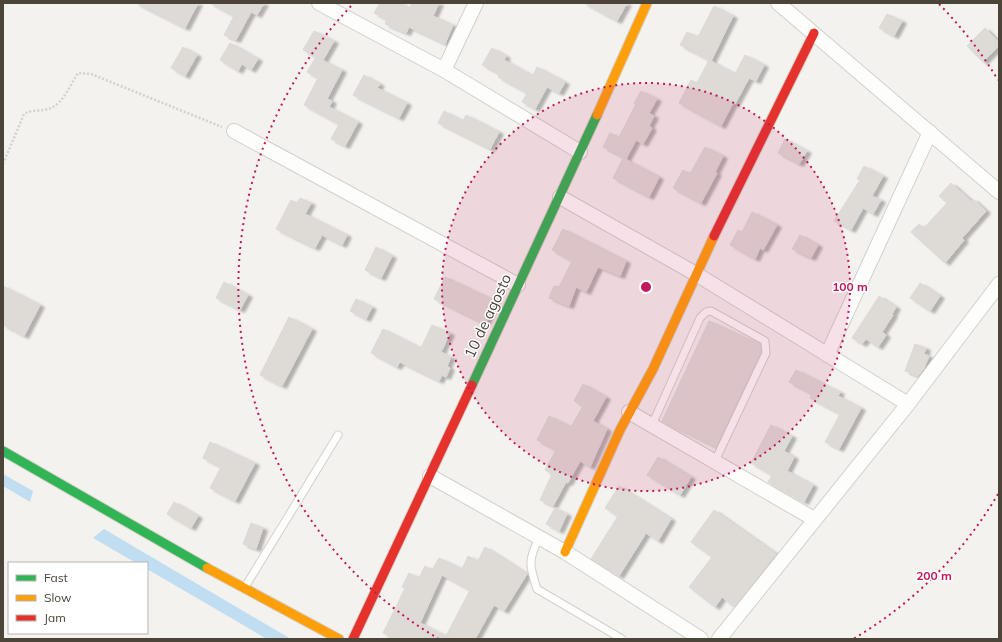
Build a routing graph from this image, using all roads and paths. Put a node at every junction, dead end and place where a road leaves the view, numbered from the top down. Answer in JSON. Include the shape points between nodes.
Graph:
{"nodes":[{"id":1,"x":319,"y":3,"type":"edge"},
{"id":2,"x":476,"y":3,"type":"edge"},
{"id":3,"x":647,"y":3,"type":"edge"},
{"id":4,"x":778,"y":3,"type":"edge"},
{"id":5,"x":814,"y":33,"type":"junction"},
{"id":6,"x":444,"y":70,"type":"junction"},
{"id":7,"x":234,"y":130,"type":"joint"},
{"id":8,"x":930,"y":132,"type":"junction"},
{"id":9,"x":580,"y":152,"type":"junction"},
{"id":10,"x":3,"y":164,"type":"edge"},
{"id":11,"x":999,"y":192,"type":"edge"},
{"id":12,"x":560,"y":197,"type":"junction"},
{"id":13,"x":696,"y":274,"type":"junction"},
{"id":14,"x":999,"y":284,"type":"edge"},
{"id":15,"x":518,"y":285,"type":"junction"},
{"id":16,"x":827,"y":355,"type":"junction"},
{"id":17,"x":908,"y":404,"type":"junction"},
{"id":18,"x":629,"y":412,"type":"junction"},
{"id":19,"x":652,"y":425,"type":"junction"},
{"id":20,"x":338,"y":435,"type":"dead end"},
{"id":21,"x":3,"y":451,"type":"edge"},
{"id":22,"x":715,"y":461,"type":"junction"},
{"id":23,"x":430,"y":476,"type":"junction"},
{"id":24,"x":814,"y":519,"type":"junction"},
{"id":25,"x":539,"y":538,"type":"junction"},
{"id":26,"x":565,"y":552,"type":"junction"},
{"id":27,"x":244,"y":589,"type":"junction"},
{"id":28,"x":339,"y":639,"type":"edge"},
{"id":29,"x":353,"y":639,"type":"edge"},
{"id":30,"x":622,"y":639,"type":"edge"},
{"id":31,"x":701,"y":639,"type":"edge"},
{"id":32,"x":719,"y":639,"type":"edge"}],
"edges":[{"from":1,"to":6,"type":"street"},
{"from":2,"to":6,"type":"street"},
{"from":3,"to":9,"type":"main road","name":"10 de agosto"},
{"from":4,"to":5,"type":"street"},
{"from":5,"to":8,"type":"street"},
{"from":5,"to":13,"type":"main road"},
{"from":6,"to":9,"type":"street"},
{"from":7,"to":10,"type":"path","via":[[206,122],[91,74],[78,73],[62,100],[52,108],[30,110],[24,114]]},
{"from":7,"to":15,"type":"street"},
{"from":8,"to":11,"type":"street"},
{"from":8,"to":16,"type":"street"},
{"from":9,"to":12,"type":"main road","name":"10 de agosto"},
{"from":12,"to":13,"type":"street"},
{"from":12,"to":15,"type":"main road","name":"10 de agosto"},
{"from":13,"to":16,"type":"street"},
{"from":13,"to":18,"type":"main road","via":[[653,369]]},
{"from":14,"to":17,"type":"street"},
{"from":15,"to":23,"type":"main road","name":"10 de agosto"},
{"from":16,"to":17,"type":"street"},
{"from":17,"to":24,"type":"street"},
{"from":18,"to":19,"type":"street"},
{"from":18,"to":26,"type":"main road"},
{"from":19,"to":22,"type":"street"},
{"from":19,"to":22,"type":"lane","via":[[700,318],[706,312],[711,311],[765,341],[766,353]]},
{"from":20,"to":27,"type":"lane"},
{"from":21,"to":27,"type":"main road"},
{"from":22,"to":24,"type":"street"},
{"from":23,"to":25,"type":"street"},
{"from":23,"to":29,"type":"main road","name":"10 de agosto"},
{"from":24,"to":32,"type":"street"},
{"from":25,"to":26,"type":"street"},
{"from":25,"to":30,"type":"lane","via":[[530,556],[537,589]]},
{"from":26,"to":31,"type":"street"},
{"from":27,"to":28,"type":"main road"}]}
